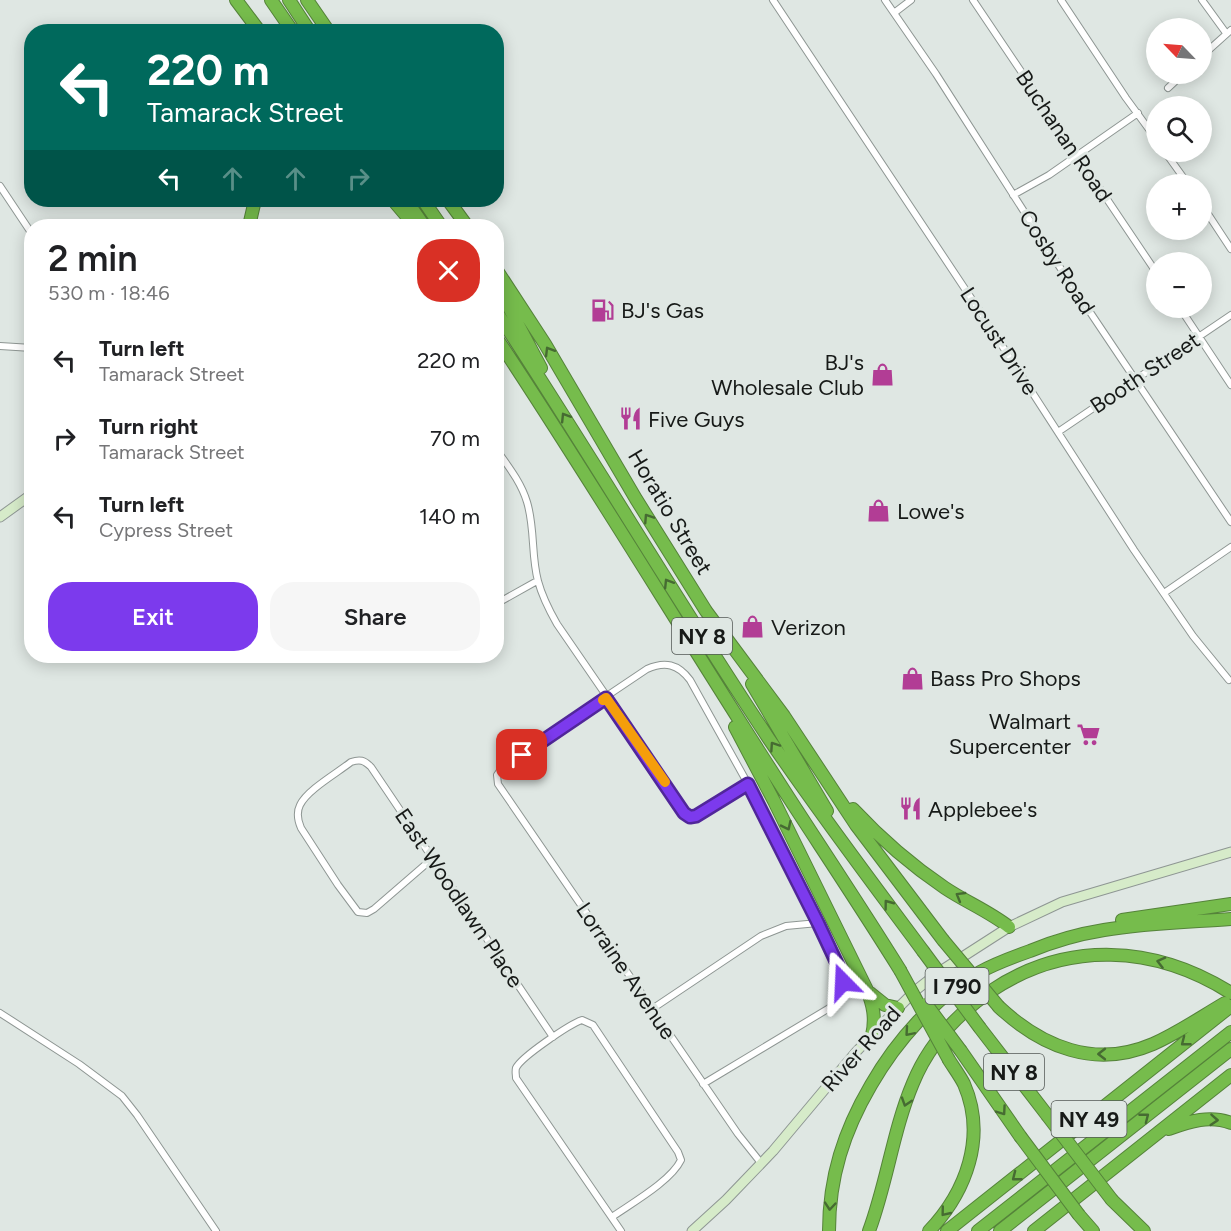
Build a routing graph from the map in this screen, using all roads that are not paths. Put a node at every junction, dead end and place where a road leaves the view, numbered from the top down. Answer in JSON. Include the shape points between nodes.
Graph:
{"nodes":[{"id":1,"x":236,"y":0,"type":"edge"},
{"id":2,"x":271,"y":0,"type":"edge"},
{"id":3,"x":289,"y":0,"type":"edge"},
{"id":4,"x":307,"y":0,"type":"edge"},
{"id":5,"x":773,"y":0,"type":"edge"},
{"id":6,"x":885,"y":0,"type":"edge"},
{"id":7,"x":911,"y":0,"type":"edge"},
{"id":8,"x":973,"y":0,"type":"edge"},
{"id":9,"x":1061,"y":0,"type":"edge"},
{"id":10,"x":1202,"y":0,"type":"edge"},
{"id":11,"x":894,"y":12,"type":"junction"},
{"id":12,"x":247,"y":24,"type":"edge"},
{"id":13,"x":254,"y":24,"type":"edge"},
{"id":14,"x":288,"y":24,"type":"edge"},
{"id":15,"x":305,"y":24,"type":"edge"},
{"id":16,"x":324,"y":24,"type":"edge"},
{"id":17,"x":1229,"y":31,"type":"edge"},
{"id":18,"x":1212,"y":47,"type":"edge"},
{"id":19,"x":1172,"y":84,"type":"edge"},
{"id":20,"x":1168,"y":88,"type":"dead end"},
{"id":21,"x":1138,"y":113,"type":"junction"},
{"id":22,"x":1146,"y":125,"type":"edge"},
{"id":23,"x":1076,"y":155,"type":"junction"},
{"id":24,"x":0,"y":186,"type":"edge"},
{"id":25,"x":1013,"y":195,"type":"junction"},
{"id":26,"x":399,"y":207,"type":"edge"},
{"id":27,"x":409,"y":219,"type":"edge"},
{"id":28,"x":1212,"y":220,"type":"edge"},
{"id":29,"x":24,"y":222,"type":"edge"},
{"id":30,"x":1231,"y":249,"type":"edge"},
{"id":31,"x":1146,"y":257,"type":"edge"},
{"id":32,"x":504,"y":281,"type":"edge"},
{"id":33,"x":504,"y":298,"type":"edge"},
{"id":34,"x":1231,"y":315,"type":"edge"},
{"id":35,"x":1187,"y":318,"type":"edge"},
{"id":36,"x":504,"y":323,"type":"edge"},
{"id":37,"x":1199,"y":337,"type":"junction"},
{"id":38,"x":0,"y":346,"type":"edge"},
{"id":39,"x":24,"y":348,"type":"edge"},
{"id":40,"x":504,"y":349,"type":"edge"},
{"id":41,"x":1135,"y":379,"type":"junction"},
{"id":42,"x":1231,"y":385,"type":"edge"},
{"id":43,"x":551,"y":394,"type":"junction"},
{"id":44,"x":1058,"y":432,"type":"junction"},
{"id":45,"x":504,"y":461,"type":"edge"},
{"id":46,"x":24,"y":500,"type":"edge"},
{"id":47,"x":0,"y":517,"type":"edge"},
{"id":48,"x":1231,"y":522,"type":"edge"},
{"id":49,"x":1231,"y":547,"type":"edge"},
{"id":50,"x":537,"y":581,"type":"junction"},
{"id":51,"x":1164,"y":593,"type":"junction"},
{"id":52,"x":504,"y":600,"type":"edge"},
{"id":53,"x":726,"y":638,"type":"junction"},
{"id":54,"x":703,"y":662,"type":"junction"},
{"id":55,"x":1228,"y":680,"type":"dead end"},
{"id":56,"x":606,"y":698,"type":"junction"},
{"id":57,"x":748,"y":784,"type":"junction"},
{"id":58,"x":829,"y":784,"type":"junction"},
{"id":59,"x":849,"y":852,"type":"junction"},
{"id":60,"x":1231,"y":852,"type":"edge"},
{"id":61,"x":433,"y":858,"type":"junction"},
{"id":62,"x":1231,"y":904,"type":"edge"},
{"id":63,"x":1231,"y":919,"type":"edge"},
{"id":64,"x":818,"y":923,"type":"junction"},
{"id":65,"x":1009,"y":927,"type":"junction"},
{"id":66,"x":900,"y":970,"type":"junction"},
{"id":67,"x":981,"y":971,"type":"junction"},
{"id":68,"x":867,"y":990,"type":"junction"},
{"id":69,"x":1231,"y":993,"type":"edge"},
{"id":70,"x":1231,"y":1000,"type":"edge"},
{"id":71,"x":1231,"y":1006,"type":"edge"},
{"id":72,"x":898,"y":1008,"type":"junction"},
{"id":73,"x":652,"y":1009,"type":"junction"},
{"id":74,"x":0,"y":1012,"type":"edge"},
{"id":75,"x":1231,"y":1032,"type":"edge"},
{"id":76,"x":872,"y":1035,"type":"junction"},
{"id":77,"x":553,"y":1037,"type":"junction"},
{"id":78,"x":1231,"y":1049,"type":"edge"},
{"id":79,"x":1231,"y":1075,"type":"edge"},
{"id":80,"x":703,"y":1084,"type":"junction"},
{"id":81,"x":1231,"y":1123,"type":"edge"},
{"id":82,"x":1157,"y":1134,"type":"junction"},
{"id":83,"x":761,"y":1163,"type":"junction"},
{"id":84,"x":1112,"y":1200,"type":"junction"},
{"id":85,"x":1060,"y":1210,"type":"junction"},
{"id":86,"x":1079,"y":1215,"type":"junction"},
{"id":87,"x":612,"y":1217,"type":"junction"},
{"id":88,"x":216,"y":1231,"type":"edge"},
{"id":89,"x":621,"y":1231,"type":"edge"},
{"id":90,"x":692,"y":1231,"type":"edge"},
{"id":91,"x":829,"y":1231,"type":"edge"},
{"id":92,"x":869,"y":1231,"type":"edge"},
{"id":93,"x":929,"y":1231,"type":"edge"},
{"id":94,"x":947,"y":1231,"type":"edge"},
{"id":95,"x":978,"y":1231,"type":"edge"},
{"id":96,"x":1000,"y":1231,"type":"edge"},
{"id":97,"x":1034,"y":1231,"type":"edge"},
{"id":98,"x":1040,"y":1231,"type":"edge"},
{"id":99,"x":1087,"y":1231,"type":"edge"},
{"id":100,"x":1093,"y":1231,"type":"edge"},
{"id":101,"x":1135,"y":1231,"type":"edge"},
{"id":102,"x":1144,"y":1231,"type":"edge"}],
"edges":[{"from":1,"to":12,"type":"highway"},
{"from":1,"to":13,"type":"highway"},
{"from":2,"to":14,"type":"highway"},
{"from":3,"to":15,"type":"highway"},
{"from":4,"to":16,"type":"highway"},
{"from":5,"to":44,"type":"street","name":"Locust Drive"},
{"from":6,"to":11,"type":"street","name":"Cosby Road"},
{"from":7,"to":11,"type":"street"},
{"from":8,"to":23,"type":"street","name":"Buchanan Road"},
{"from":9,"to":21,"type":"street"},
{"from":10,"to":17,"type":"street"},
{"from":11,"to":25,"type":"street","name":"Cosby Road"},
{"from":17,"to":18,"type":"street"},
{"from":19,"to":20,"type":"street"},
{"from":21,"to":22,"type":"street"},
{"from":21,"to":23,"type":"street"},
{"from":23,"to":25,"type":"street"},
{"from":23,"to":31,"type":"street","name":"Buchanan Road"},
{"from":24,"to":29,"type":"street"},
{"from":25,"to":41,"type":"street","name":"Cosby Road"},
{"from":26,"to":27,"type":"highway"},
{"from":28,"to":30,"type":"street"},
{"from":53,"to":32,"type":"highway","name":"Horatio Street","one_way":true,"via":[[687,582]]},
{"from":33,"to":43,"type":"highway"},
{"from":34,"to":37,"type":"street","name":"Booth Street"},
{"from":35,"to":37,"type":"street"},
{"from":36,"to":43,"type":"highway","number":"NY 8"},
{"from":37,"to":41,"type":"street","name":"Booth Street"},
{"from":37,"to":42,"type":"street"},
{"from":38,"to":39,"type":"street"},
{"from":40,"to":54,"type":"highway","number":"NY 8"},
{"from":41,"to":44,"type":"street","name":"Booth Street"},
{"from":41,"to":48,"type":"street","name":"Cosby Road"},
{"from":59,"to":43,"type":"highway","number":"NY 8","one_way":true,"via":[[713,654]]},
{"from":44,"to":51,"type":"street","name":"Locust Drive"},
{"from":45,"to":50,"type":"street","via":[[528,503]]},
{"from":46,"to":47,"type":"main road"},
{"from":49,"to":51,"type":"street"},
{"from":50,"to":52,"type":"street"},
{"from":50,"to":56,"type":"street","via":[[556,624]]},
{"from":51,"to":55,"type":"street","name":"Locust Drive"},
{"from":53,"to":58,"type":"highway","name":"Horatio Street"},
{"from":53,"to":59,"type":"highway"},
{"from":54,"to":66,"type":"highway","number":"NY 8"},
{"from":54,"to":68,"type":"highway","one_way":true},
{"from":56,"to":57,"type":"street","via":[[690,817]]},
{"from":56,"to":57,"type":"street","via":[[647,669],[666,663],[675,666],[690,680]]},
{"from":56,"to":73,"type":"street","name":"Lorraine Avenue","via":[[504,765],[497,775],[498,784]]},
{"from":57,"to":64,"type":"street"},
{"from":65,"to":58,"type":"highway","one_way":true,"via":[[902,857]]},
{"from":70,"to":58,"type":"highway","one_way":true,"bridge":true,"via":[[1153,1044],[1122,1053],[1068,1050],[1044,1041],[999,1007],[943,940]]},
{"from":84,"to":59,"type":"highway","number":"NY 8","one_way":true,"bridge":true},
{"from":60,"to":65,"type":"main road","name":"River Road","via":[[1062,902]]},
{"from":61,"to":61,"type":"street","name":"East Woodlawn Place","via":[[363,760],[351,762],[313,791],[298,811],[301,828],[358,912],[372,910]]},
{"from":61,"to":77,"type":"street","name":"East Woodlawn Place"},
{"from":62,"to":67,"type":"highway","via":[[1060,932],[1032,942]]},
{"from":63,"to":67,"type":"highway","number":"I 790","via":[[1101,930],[1050,943]]},
{"from":64,"to":73,"type":"street","via":[[786,926],[760,936]]},
{"from":64,"to":80,"type":"street","via":[[841,972],[840,999]]},
{"from":65,"to":72,"type":"main road","name":"River Road","via":[[939,972]]},
{"from":66,"to":86,"type":"highway","number":"NY 8","one_way":true,"bridge":true},
{"from":66,"to":93,"type":"highway","one_way":true,"bridge":true,"via":[[963,1083],[972,1120],[968,1168],[954,1201]]},
{"from":67,"to":91,"type":"highway","number":"I 790","one_way":true,"via":[[935,1004],[895,1048],[873,1080],[839,1155],[830,1198]]},
{"from":68,"to":72,"type":"highway","via":[[885,1005]]},
{"from":68,"to":76,"type":"highway","via":[[875,1024]]},
{"from":69,"to":92,"type":"highway","one_way":true,"via":[[1154,959],[1080,956],[1033,968],[974,1002],[937,1040],[913,1082]]},
{"from":71,"to":94,"type":"highway","number":"NY 49","one_way":true},
{"from":72,"to":76,"type":"main road","name":"River Road"},
{"from":73,"to":80,"type":"street","name":"Lorraine Avenue"},
{"from":74,"to":88,"type":"street","via":[[122,1096]]},
{"from":75,"to":95,"type":"highway"},
{"from":76,"to":83,"type":"main road","name":"River Road"},
{"from":77,"to":87,"type":"street","via":[[522,1061],[516,1078]]},
{"from":77,"to":87,"type":"street","via":[[582,1020],[593,1025],[681,1160]]},
{"from":96,"to":78,"type":"highway","one_way":true},
{"from":79,"to":82,"type":"highway","number":"NY 49"},
{"from":80,"to":83,"type":"street","name":"Lorraine Avenue"},
{"from":82,"to":81,"type":"highway","one_way":true,"via":[[1198,1120]]},
{"from":82,"to":85,"type":"highway","number":"NY 49"},
{"from":83,"to":90,"type":"main road","name":"River Road"},
{"from":84,"to":101,"type":"highway","number":"NY 8"},
{"from":84,"to":102,"type":"highway"},
{"from":85,"to":97,"type":"highway","number":"NY 49"},
{"from":85,"to":98,"type":"highway"},
{"from":86,"to":99,"type":"highway"},
{"from":86,"to":100,"type":"highway","number":"NY 8"},
{"from":87,"to":89,"type":"street"}]}
